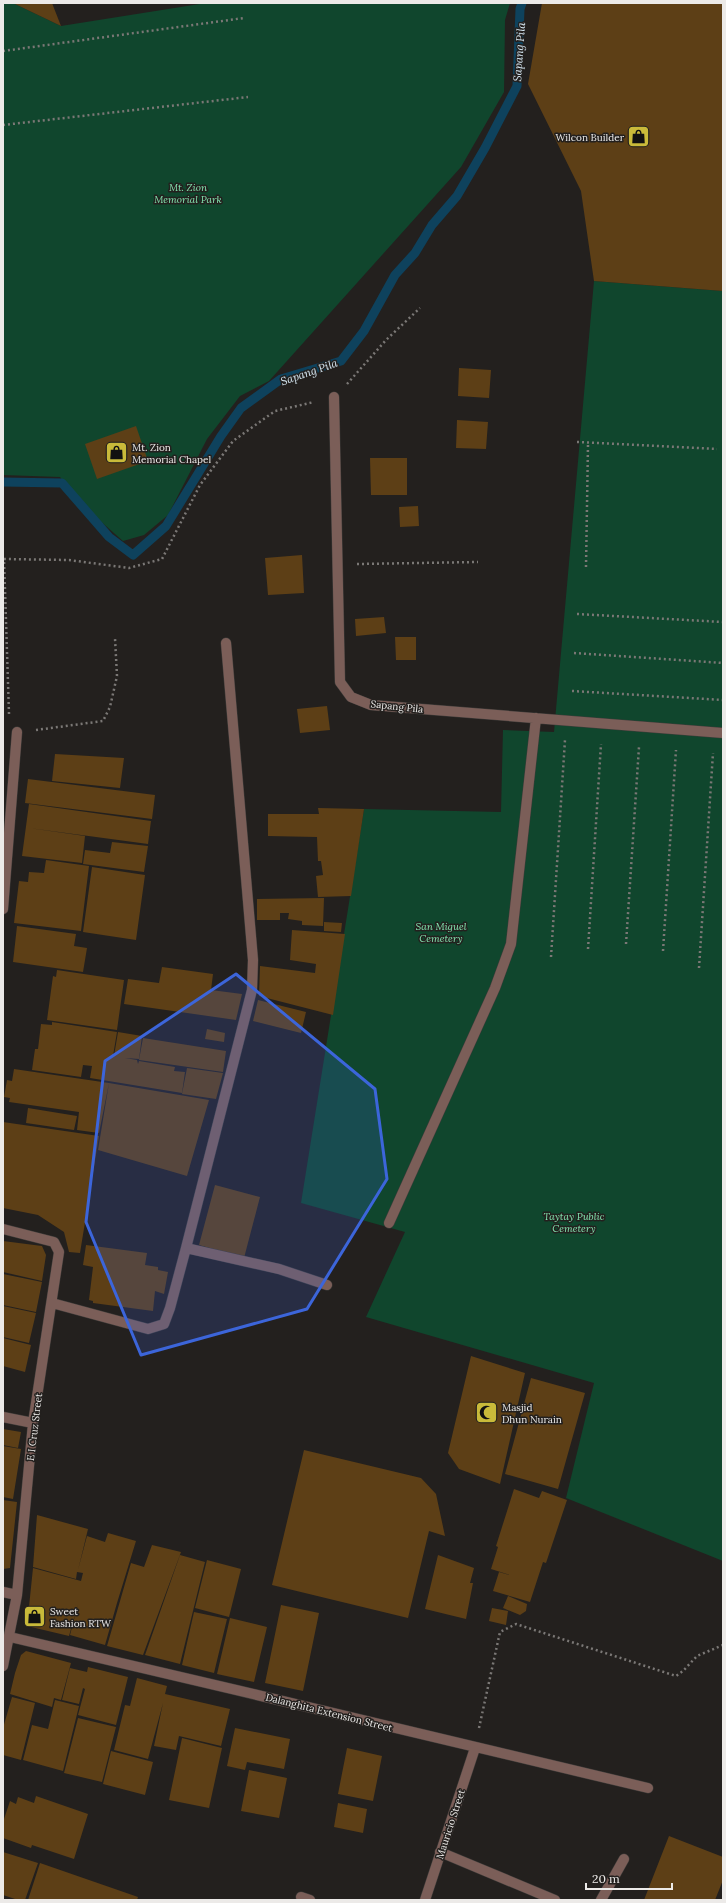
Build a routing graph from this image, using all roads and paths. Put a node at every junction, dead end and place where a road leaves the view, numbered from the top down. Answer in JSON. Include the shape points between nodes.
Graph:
{"nodes":[{"id":1,"x":244,"y":18,"type":"dead end"},
{"id":2,"x":3,"y":51,"type":"edge"},
{"id":3,"x":248,"y":97,"type":"dead end"},
{"id":4,"x":3,"y":125,"type":"edge"},
{"id":5,"x":420,"y":308,"type":"dead end"},
{"id":6,"x":334,"y":397,"type":"junction"},
{"id":7,"x":577,"y":442,"type":"dead end"},
{"id":8,"x":588,"y":444,"type":"junction"},
{"id":9,"x":717,"y":449,"type":"dead end"},
{"id":10,"x":478,"y":562,"type":"dead end"},
{"id":11,"x":337,"y":564,"type":"junction"},
{"id":12,"x":586,"y":568,"type":"dead end"},
{"id":13,"x":577,"y":614,"type":"dead end"},
{"id":14,"x":723,"y":622,"type":"edge"},
{"id":15,"x":114,"y":638,"type":"dead end"},
{"id":16,"x":226,"y":643,"type":"dead end"},
{"id":17,"x":574,"y":653,"type":"dead end"},
{"id":18,"x":723,"y":663,"type":"edge"},
{"id":19,"x":572,"y":691,"type":"dead end"},
{"id":20,"x":723,"y":700,"type":"edge"},
{"id":21,"x":536,"y":718,"type":"junction"},
{"id":22,"x":567,"y":721,"type":"junction"},
{"id":23,"x":602,"y":723,"type":"junction"},
{"id":24,"x":640,"y":726,"type":"junction"},
{"id":25,"x":677,"y":730,"type":"junction"},
{"id":26,"x":17,"y":732,"type":"junction"},
{"id":27,"x":718,"y":733,"type":"edge"},
{"id":28,"x":3,"y":909,"type":"edge"},
{"id":29,"x":626,"y":944,"type":"dead end"},
{"id":30,"x":588,"y":949,"type":"dead end"},
{"id":31,"x":663,"y":951,"type":"dead end"},
{"id":32,"x":551,"y":957,"type":"dead end"},
{"id":33,"x":699,"y":968,"type":"dead end"},
{"id":34,"x":389,"y":1223,"type":"dead end"},
{"id":35,"x":3,"y":1229,"type":"edge"},
{"id":36,"x":186,"y":1248,"type":"junction"},
{"id":37,"x":327,"y":1285,"type":"dead end"},
{"id":38,"x":52,"y":1303,"type":"junction"},
{"id":39,"x":3,"y":1417,"type":"edge"},
{"id":40,"x":33,"y":1423,"type":"junction"},
{"id":41,"x":3,"y":1592,"type":"edge"},
{"id":42,"x":17,"y":1595,"type":"junction"},
{"id":43,"x":10,"y":1637,"type":"junction"},
{"id":44,"x":723,"y":1644,"type":"edge"},
{"id":45,"x":3,"y":1666,"type":"edge"},
{"id":46,"x":474,"y":1748,"type":"junction"},
{"id":47,"x":648,"y":1788,"type":"dead end"},
{"id":48,"x":440,"y":1852,"type":"junction"},
{"id":49,"x":624,"y":1859,"type":"dead end"},
{"id":50,"x":425,"y":1900,"type":"edge"},
{"id":51,"x":555,"y":1900,"type":"edge"},
{"id":52,"x":601,"y":1900,"type":"edge"}],
"edges":[{"from":1,"to":2,"type":"path"},
{"from":3,"to":4,"type":"path"},
{"from":5,"to":6,"type":"path","via":[[386,340]]},
{"from":6,"to":11,"type":"street","name":"Sapang Pila"},
{"from":6,"to":26,"type":"path","via":[[275,411],[233,441],[200,485],[162,559],[129,568],[69,560],[4,559],[9,718]]},
{"from":7,"to":8,"type":"path"},
{"from":8,"to":9,"type":"path"},
{"from":8,"to":12,"type":"path"},
{"from":10,"to":11,"type":"path"},
{"from":11,"to":21,"type":"street","name":"Sapang Pila","via":[[340,682],[351,697],[371,705]]},
{"from":13,"to":14,"type":"path"},
{"from":15,"to":26,"type":"path","via":[[117,676],[110,707],[103,721]]},
{"from":16,"to":36,"type":"street","via":[[253,960],[252,990]]},
{"from":17,"to":18,"type":"path"},
{"from":19,"to":20,"type":"path"},
{"from":21,"to":22,"type":"street","name":"Sapang Pila"},
{"from":21,"to":34,"type":"street","via":[[510,944],[495,988]]},
{"from":22,"to":23,"type":"street","name":"Sapang Pila"},
{"from":22,"to":32,"type":"path"},
{"from":23,"to":24,"type":"street","name":"Sapang Pila"},
{"from":23,"to":30,"type":"path"},
{"from":24,"to":25,"type":"street","name":"Sapang Pila"},
{"from":24,"to":29,"type":"path"},
{"from":25,"to":27,"type":"street","name":"Sapang Pila"},
{"from":25,"to":31,"type":"path"},
{"from":26,"to":28,"type":"street"},
{"from":27,"to":33,"type":"path"},
{"from":35,"to":38,"type":"street","name":"E I Cruz Street","via":[[54,1242],[59,1252]]},
{"from":36,"to":37,"type":"street","via":[[279,1269]]},
{"from":36,"to":38,"type":"street","via":[[164,1324],[148,1329]]},
{"from":38,"to":40,"type":"street","name":"E I Cruz Street"},
{"from":39,"to":40,"type":"street"},
{"from":40,"to":42,"type":"street","name":"E I Cruz Street"},
{"from":41,"to":42,"type":"street"},
{"from":42,"to":43,"type":"street","name":"E I Cruz Street"},
{"from":43,"to":45,"type":"street","name":"E I Cruz Street"},
{"from":43,"to":46,"type":"street","name":"Dalanghita Extension Street"},
{"from":44,"to":46,"type":"path","via":[[697,1656],[676,1676],[516,1624],[500,1632]]},
{"from":46,"to":47,"type":"street","name":"Dalanghita Extension Street"},
{"from":46,"to":48,"type":"street","name":"Mauricio Street"},
{"from":48,"to":50,"type":"street","name":"Mauricio Street"},
{"from":48,"to":51,"type":"street"},
{"from":49,"to":52,"type":"street"}]}
